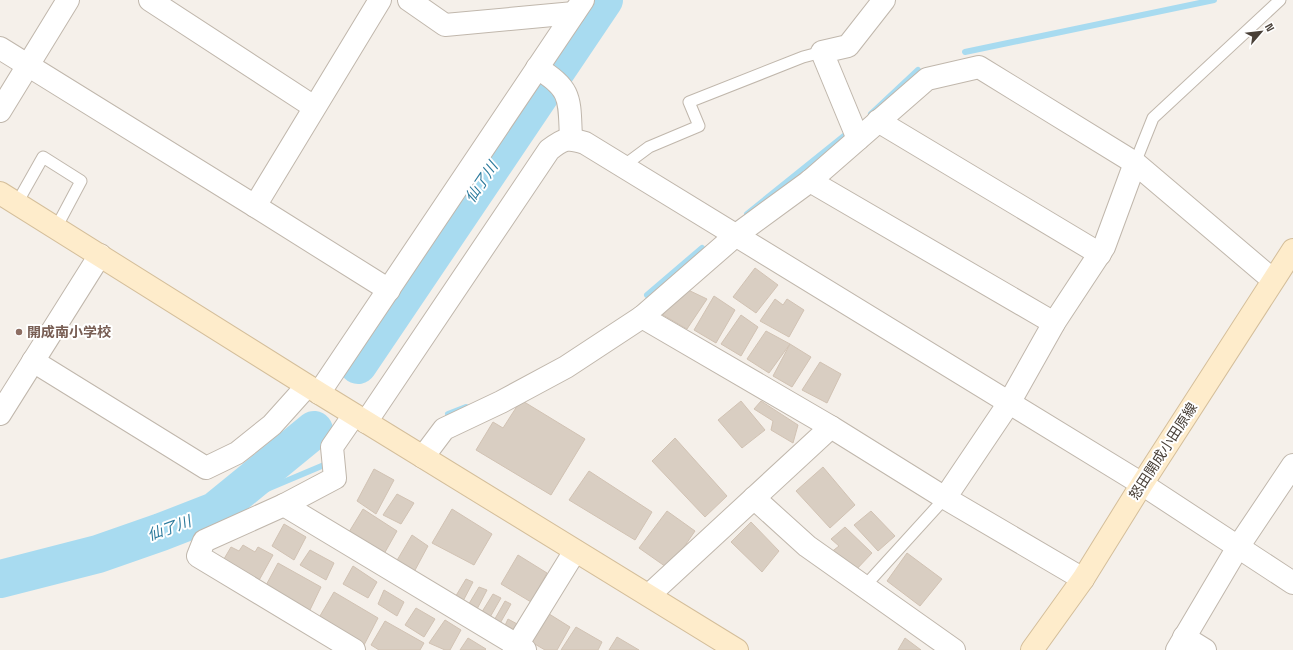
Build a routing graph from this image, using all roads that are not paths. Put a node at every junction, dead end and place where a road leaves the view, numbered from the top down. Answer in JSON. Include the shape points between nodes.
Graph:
{"nodes":[{"id":1,"x":68,"y":0,"type":"edge"},
{"id":2,"x":150,"y":0,"type":"edge"},
{"id":3,"x":408,"y":0,"type":"edge"},
{"id":4,"x":884,"y":0,"type":"edge"},
{"id":5,"x":1280,"y":0,"type":"edge"},
{"id":6,"x":372,"y":3,"type":"edge"},
{"id":7,"x":578,"y":6,"type":"edge"},
{"id":8,"x":0,"y":48,"type":"edge"},
{"id":9,"x":822,"y":52,"type":"junction"},
{"id":10,"x":27,"y":66,"type":"junction"},
{"id":11,"x":546,"y":74,"type":"junction"},
{"id":12,"x":314,"y":107,"type":"junction"},
{"id":13,"x":0,"y":111,"type":"edge"},
{"id":14,"x":878,"y":121,"type":"junction"},
{"id":15,"x":571,"y":138,"type":"junction"},
{"id":16,"x":857,"y":139,"type":"junction"},
{"id":17,"x":1135,"y":163,"type":"junction"},
{"id":18,"x":622,"y":167,"type":"junction"},
{"id":19,"x":810,"y":181,"type":"junction"},
{"id":20,"x":8,"y":198,"type":"edge"},
{"id":21,"x":255,"y":206,"type":"junction"},
{"id":22,"x":56,"y":228,"type":"junction"},
{"id":23,"x":735,"y":236,"type":"junction"},
{"id":24,"x":1293,"y":250,"type":"edge"},
{"id":25,"x":1100,"y":254,"type":"junction"},
{"id":26,"x":100,"y":255,"type":"junction"},
{"id":27,"x":1273,"y":280,"type":"junction"},
{"id":28,"x":389,"y":290,"type":"junction"},
{"id":29,"x":642,"y":317,"type":"junction"},
{"id":30,"x":1054,"y":323,"type":"junction"},
{"id":31,"x":33,"y":361,"type":"junction"},
{"id":32,"x":313,"y":390,"type":"junction"},
{"id":33,"x":1009,"y":403,"type":"junction"},
{"id":34,"x":0,"y":414,"type":"edge"},
{"id":35,"x":360,"y":418,"type":"junction"},
{"id":36,"x":831,"y":427,"type":"junction"},
{"id":37,"x":423,"y":457,"type":"junction"},
{"id":38,"x":1293,"y":465,"type":"edge"},
{"id":39,"x":1142,"y":484,"type":"junction"},
{"id":40,"x":754,"y":498,"type":"junction"},
{"id":41,"x":945,"y":498,"type":"junction"},
{"id":42,"x":284,"y":505,"type":"junction"},
{"id":43,"x":1238,"y":547,"type":"junction"},
{"id":44,"x":575,"y":551,"type":"junction"},
{"id":45,"x":1083,"y":579,"type":"junction"},
{"id":46,"x":1293,"y":583,"type":"edge"},
{"id":47,"x":864,"y":587,"type":"junction"},
{"id":48,"x":649,"y":595,"type":"junction"},
{"id":49,"x":1181,"y":644,"type":"edge"},
{"id":50,"x":518,"y":648,"type":"edge"},
{"id":51,"x":354,"y":650,"type":"edge"},
{"id":52,"x":737,"y":650,"type":"edge"},
{"id":53,"x":954,"y":650,"type":"edge"},
{"id":54,"x":1032,"y":650,"type":"edge"},
{"id":55,"x":1205,"y":650,"type":"edge"}],
"edges":[{"from":1,"to":10,"type":"street"},
{"from":2,"to":12,"type":"street"},
{"from":3,"to":7,"type":"street","via":[[445,25]]},
{"from":4,"to":9,"type":"street","via":[[848,46]]},
{"from":5,"to":17,"type":"lane","via":[[1153,118]]},
{"from":6,"to":12,"type":"street"},
{"from":7,"to":11,"type":"street"},
{"from":8,"to":10,"type":"street"},
{"from":9,"to":16,"type":"street"},
{"from":9,"to":18,"type":"lane","via":[[803,57],[689,102],[699,126],[649,147]]},
{"from":10,"to":13,"type":"street"},
{"from":10,"to":21,"type":"street"},
{"from":11,"to":15,"type":"street","via":[[565,90],[569,100]]},
{"from":11,"to":28,"type":"street"},
{"from":12,"to":21,"type":"street"},
{"from":14,"to":16,"type":"street"},
{"from":14,"to":17,"type":"street","via":[[927,79],[979,67]]},
{"from":14,"to":25,"type":"street"},
{"from":15,"to":18,"type":"street","via":[[585,143]]},
{"from":15,"to":35,"type":"street","via":[[560,141],[549,150]]},
{"from":16,"to":19,"type":"street"},
{"from":17,"to":25,"type":"street"},
{"from":17,"to":27,"type":"street"},
{"from":18,"to":23,"type":"street"},
{"from":19,"to":23,"type":"street"},
{"from":19,"to":30,"type":"street"},
{"from":20,"to":22,"type":"street"},
{"from":20,"to":22,"type":"lane","via":[[43,157],[81,181]]},
{"from":21,"to":28,"type":"street"},
{"from":22,"to":26,"type":"street"},
{"from":23,"to":29,"type":"street"},
{"from":23,"to":33,"type":"street"},
{"from":24,"to":27,"type":"street","name":"怒田開成小田原線"},
{"from":25,"to":30,"type":"street"},
{"from":26,"to":31,"type":"street"},
{"from":26,"to":32,"type":"street"},
{"from":27,"to":39,"type":"street","name":"怒田開成小田原線"},
{"from":28,"to":32,"type":"street"},
{"from":29,"to":36,"type":"street"},
{"from":29,"to":37,"type":"street","via":[[566,367],[444,429]]},
{"from":30,"to":33,"type":"street"},
{"from":31,"to":32,"type":"street","via":[[206,468],[237,452]]},
{"from":31,"to":34,"type":"street"},
{"from":32,"to":35,"type":"street"},
{"from":33,"to":39,"type":"street"},
{"from":33,"to":41,"type":"street"},
{"from":35,"to":37,"type":"street"},
{"from":35,"to":42,"type":"street","via":[[332,447],[335,478]]},
{"from":36,"to":40,"type":"street"},
{"from":36,"to":41,"type":"street"},
{"from":37,"to":44,"type":"street"},
{"from":38,"to":43,"type":"street"},
{"from":39,"to":43,"type":"street"},
{"from":39,"to":45,"type":"street","name":"怒田開成小田原線"},
{"from":40,"to":47,"type":"street","via":[[807,546]]},
{"from":40,"to":48,"type":"street"},
{"from":41,"to":45,"type":"street"},
{"from":41,"to":47,"type":"lane"},
{"from":42,"to":50,"type":"street"},
{"from":42,"to":51,"type":"street","via":[[204,541],[198,556]]},
{"from":43,"to":46,"type":"street"},
{"from":43,"to":49,"type":"street"},
{"from":44,"to":48,"type":"street"},
{"from":44,"to":50,"type":"street"},
{"from":45,"to":54,"type":"street","name":"怒田開成小田原線"},
{"from":47,"to":53,"type":"street"},
{"from":48,"to":52,"type":"street"},
{"from":49,"to":55,"type":"street"}]}
